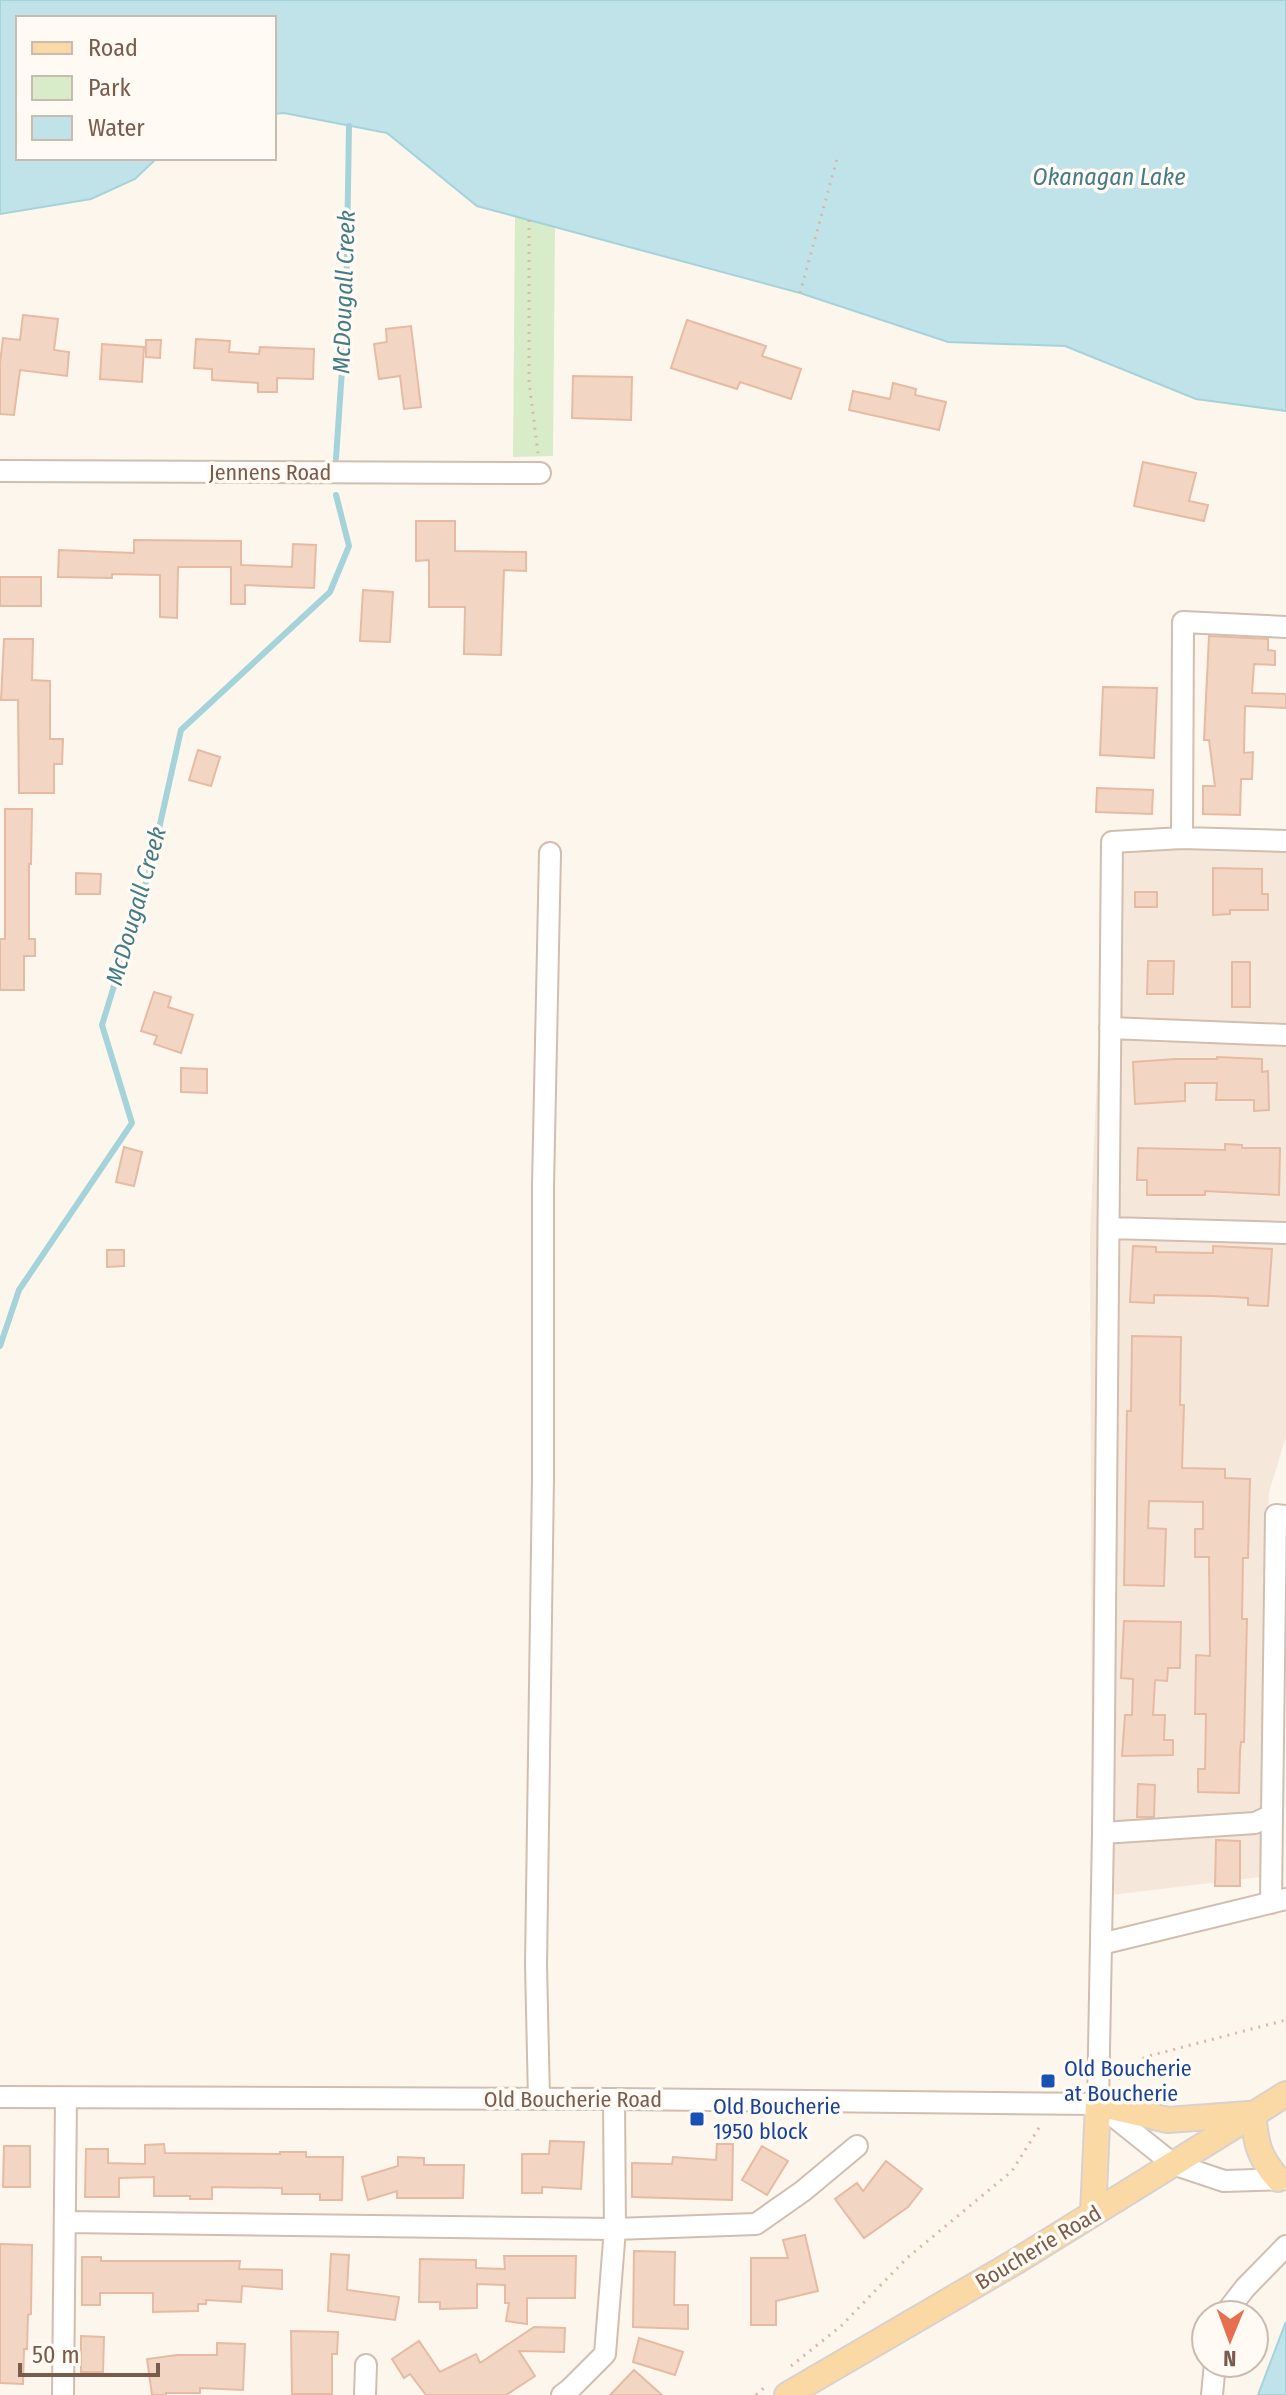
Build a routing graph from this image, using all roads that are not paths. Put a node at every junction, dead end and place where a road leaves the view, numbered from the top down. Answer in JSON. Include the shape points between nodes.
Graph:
{"nodes":[{"id":1,"x":0,"y":471,"type":"edge"},
{"id":2,"x":540,"y":473,"type":"road end"},
{"id":3,"x":1286,"y":627,"type":"edge"},
{"id":4,"x":1182,"y":838,"type":"junction"},
{"id":5,"x":1286,"y":841,"type":"edge"},
{"id":6,"x":550,"y":853,"type":"dead end"},
{"id":7,"x":1110,"y":1028,"type":"junction"},
{"id":8,"x":1286,"y":1035,"type":"edge"},
{"id":9,"x":1109,"y":1228,"type":"junction"},
{"id":10,"x":1286,"y":1233,"type":"edge"},
{"id":11,"x":1286,"y":1516,"type":"edge"},
{"id":12,"x":1272,"y":1815,"type":"junction"},
{"id":13,"x":1103,"y":1833,"type":"junction"},
{"id":14,"x":1278,"y":1901,"type":"edge"},
{"id":15,"x":1101,"y":1944,"type":"junction"},
{"id":16,"x":1286,"y":2094,"type":"edge"},
{"id":17,"x":0,"y":2097,"type":"edge"},
{"id":18,"x":66,"y":2098,"type":"junction"},
{"id":19,"x":539,"y":2099,"type":"junction"},
{"id":20,"x":614,"y":2099,"type":"junction"},
{"id":21,"x":1098,"y":2104,"type":"junction"},
{"id":22,"x":1253,"y":2114,"type":"junction"},
{"id":23,"x":857,"y":2146,"type":"dead end"},
{"id":24,"x":1173,"y":2164,"type":"junction"},
{"id":25,"x":1282,"y":2179,"type":"edge"},
{"id":26,"x":1093,"y":2213,"type":"junction"},
{"id":27,"x":66,"y":2222,"type":"junction"},
{"id":28,"x":615,"y":2229,"type":"junction"},
{"id":29,"x":1286,"y":2246,"type":"edge"},
{"id":30,"x":1236,"y":2299,"type":"edge"},
{"id":31,"x":366,"y":2365,"type":"dead end"},
{"id":32,"x":777,"y":2390,"type":"edge"},
{"id":33,"x":63,"y":2395,"type":"edge"},
{"id":34,"x":365,"y":2395,"type":"edge"},
{"id":35,"x":562,"y":2395,"type":"edge"}],
"edges":[{"from":1,"to":2,"type":"street","name":"Jennens Road"},
{"from":3,"to":4,"type":"street","via":[[1183,622]]},
{"from":4,"to":5,"type":"street"},
{"from":4,"to":7,"type":"street","via":[[1112,842]]},
{"from":6,"to":19,"type":"street","via":[[543,1170]]},
{"from":7,"to":8,"type":"street"},
{"from":7,"to":9,"type":"street"},
{"from":9,"to":10,"type":"street"},
{"from":9,"to":13,"type":"street"},
{"from":11,"to":12,"type":"street","via":[[1276,1515]]},
{"from":12,"to":13,"type":"street","via":[[1255,1823]]},
{"from":12,"to":14,"type":"street"},
{"from":13,"to":15,"type":"street"},
{"from":14,"to":15,"type":"street"},
{"from":15,"to":21,"type":"street"},
{"from":16,"to":22,"type":"main road","name":"Boucherie Road"},
{"from":17,"to":18,"type":"street","name":"Old Boucherie Road"},
{"from":18,"to":19,"type":"street","name":"Old Boucherie Road"},
{"from":18,"to":27,"type":"street"},
{"from":19,"to":20,"type":"street","name":"Old Boucherie Road"},
{"from":20,"to":21,"type":"street","name":"Old Boucherie Road"},
{"from":20,"to":28,"type":"street"},
{"from":21,"to":22,"type":"main road","via":[[1168,2120]]},
{"from":21,"to":24,"type":"street"},
{"from":21,"to":26,"type":"main road"},
{"from":22,"to":24,"type":"main road","name":"Boucherie Road"},
{"from":22,"to":25,"type":"main road","via":[[1264,2162]]},
{"from":23,"to":28,"type":"street","via":[[756,2224]]},
{"from":24,"to":25,"type":"street","via":[[1224,2181]]},
{"from":24,"to":26,"type":"main road","name":"Boucherie Road"},
{"from":26,"to":32,"type":"main road","name":"Boucherie Road","via":[[1015,2262]]},
{"from":27,"to":28,"type":"street"},
{"from":27,"to":33,"type":"street"},
{"from":28,"to":35,"type":"street","via":[[605,2354]]},
{"from":29,"to":30,"type":"street"},
{"from":31,"to":34,"type":"street"}]}
